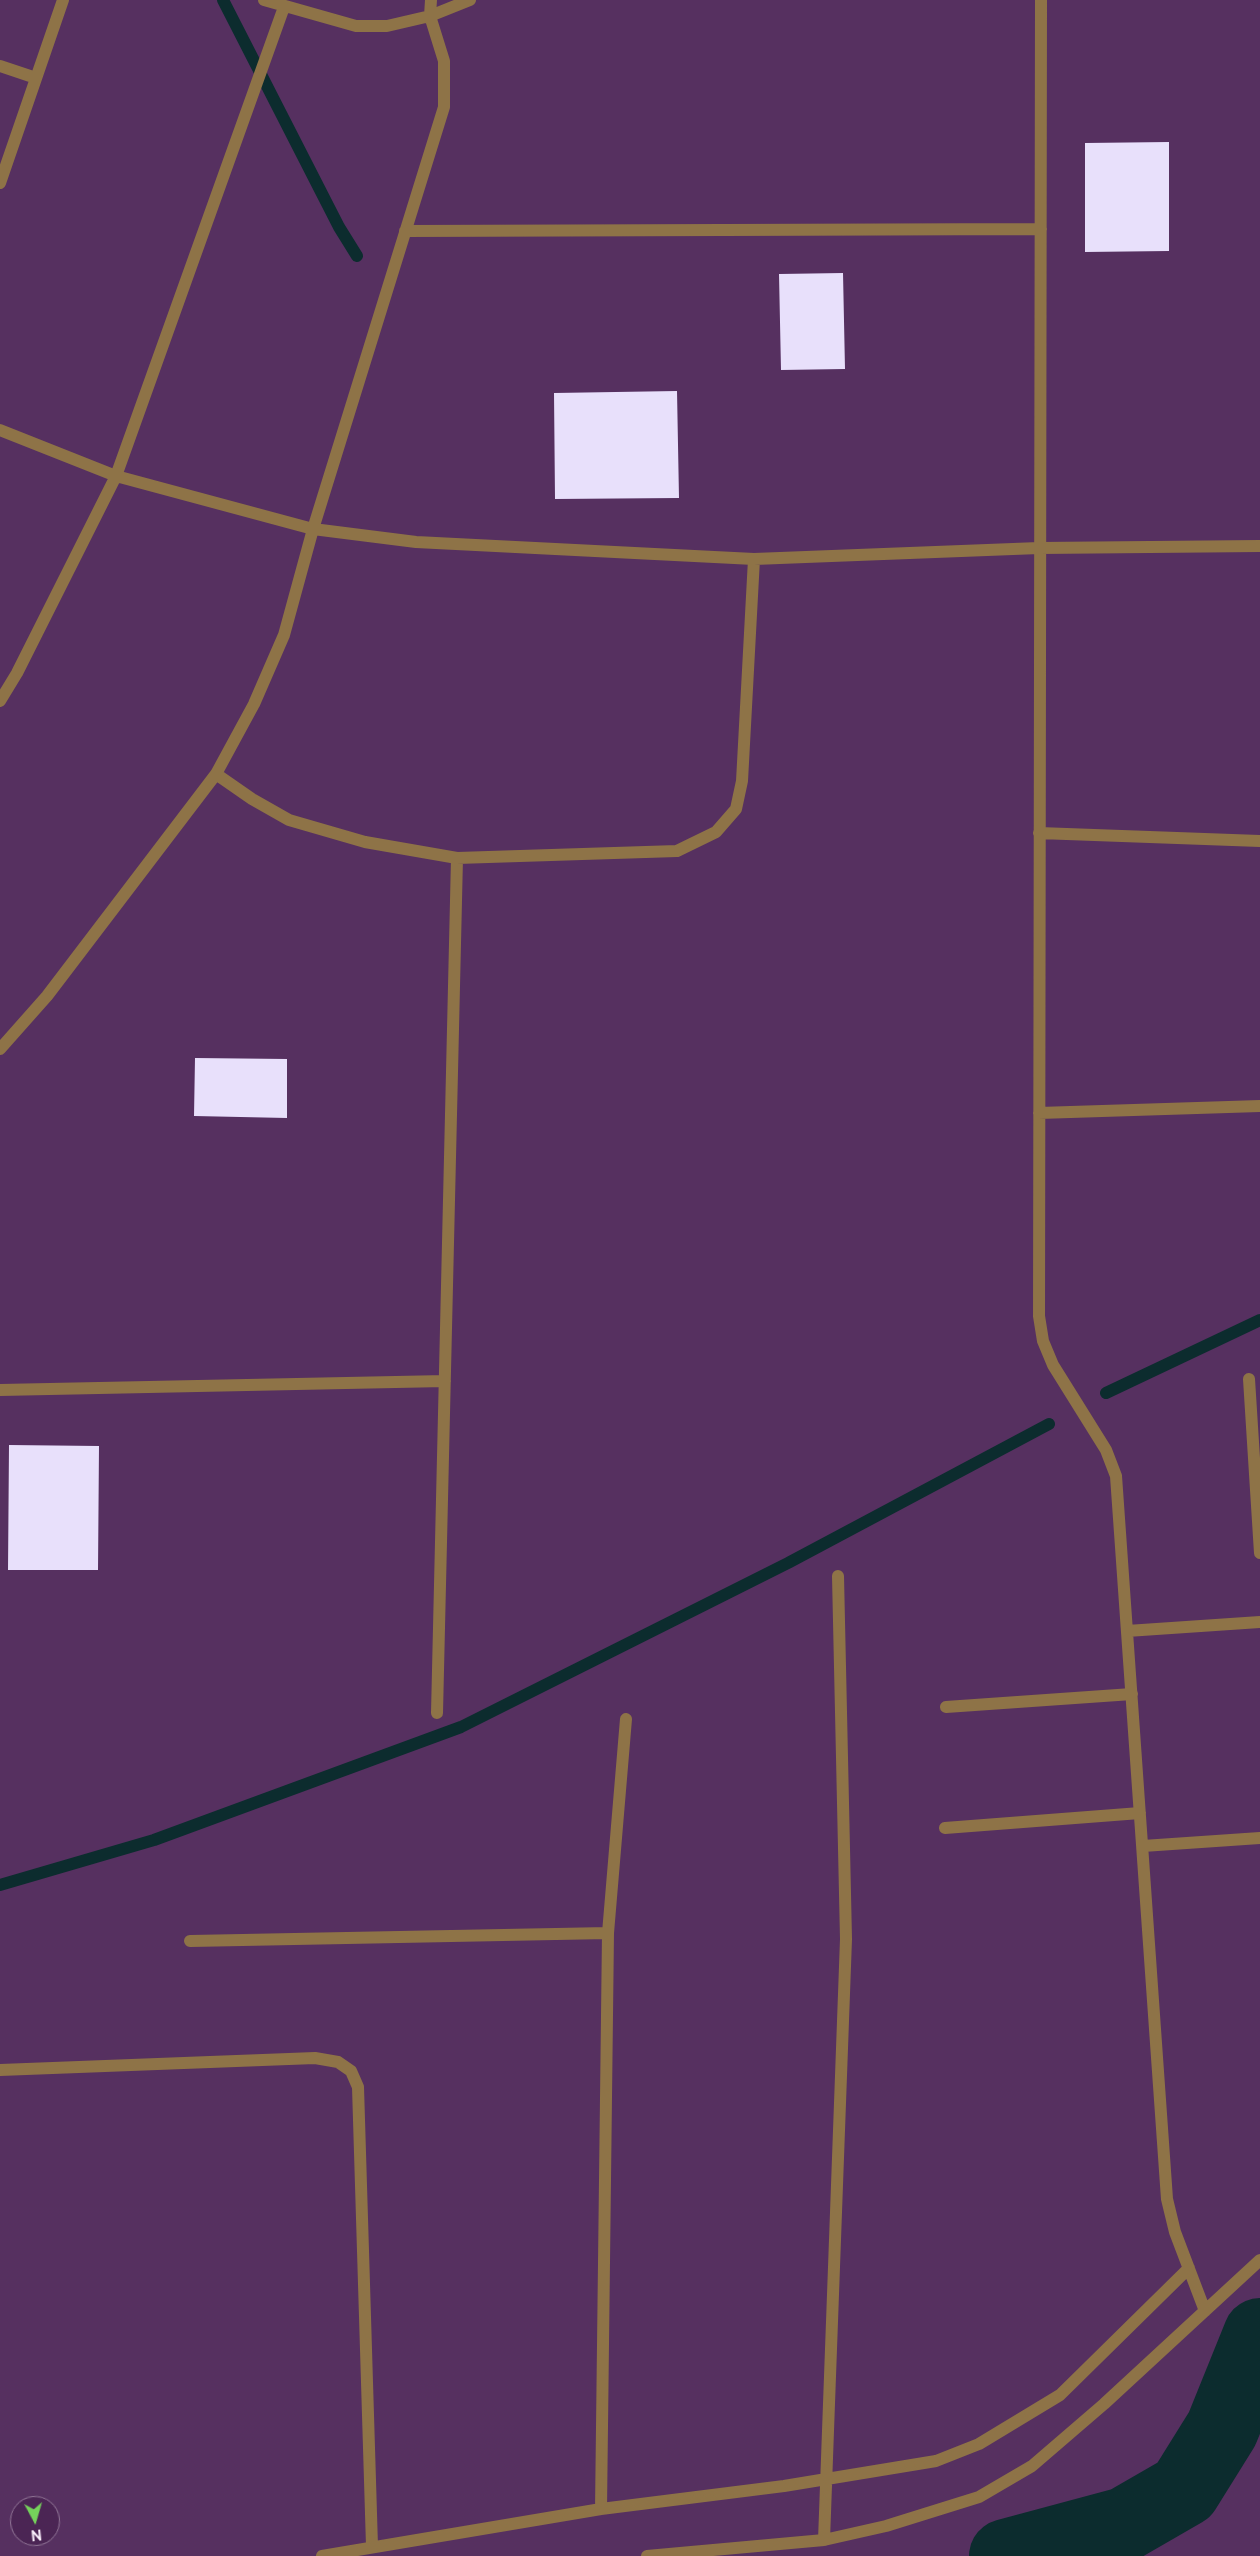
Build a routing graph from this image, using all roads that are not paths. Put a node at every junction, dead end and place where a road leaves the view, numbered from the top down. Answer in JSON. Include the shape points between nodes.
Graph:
{"nodes":[{"id":1,"x":63,"y":0,"type":"edge"},
{"id":2,"x":264,"y":0,"type":"edge"},
{"id":3,"x":431,"y":0,"type":"edge"},
{"id":4,"x":470,"y":0,"type":"edge"},
{"id":5,"x":1042,"y":0,"type":"edge"},
{"id":6,"x":284,"y":8,"type":"junction"},
{"id":7,"x":430,"y":16,"type":"junction"},
{"id":8,"x":0,"y":66,"type":"edge"},
{"id":9,"x":36,"y":78,"type":"junction"},
{"id":10,"x":0,"y":183,"type":"edge"},
{"id":11,"x":1041,"y":229,"type":"junction"},
{"id":12,"x":406,"y":231,"type":"junction"},
{"id":13,"x":0,"y":430,"type":"edge"},
{"id":14,"x":116,"y":476,"type":"junction"},
{"id":15,"x":313,"y":529,"type":"junction"},
{"id":16,"x":1260,"y":546,"type":"edge"},
{"id":17,"x":1039,"y":548,"type":"junction"},
{"id":18,"x":754,"y":559,"type":"junction"},
{"id":19,"x":0,"y":701,"type":"edge"},
{"id":20,"x":216,"y":774,"type":"junction"},
{"id":21,"x":1039,"y":833,"type":"junction"},
{"id":22,"x":1260,"y":841,"type":"edge"},
{"id":23,"x":457,"y":858,"type":"junction"},
{"id":24,"x":0,"y":1049,"type":"edge"},
{"id":25,"x":1260,"y":1106,"type":"edge"},
{"id":26,"x":1038,"y":1113,"type":"junction"},
{"id":27,"x":1249,"y":1379,"type":"dead end"},
{"id":28,"x":445,"y":1381,"type":"junction"},
{"id":29,"x":0,"y":1390,"type":"edge"},
{"id":30,"x":1260,"y":1553,"type":"edge"},
{"id":31,"x":838,"y":1576,"type":"dead end"},
{"id":32,"x":1260,"y":1622,"type":"edge"},
{"id":33,"x":1127,"y":1631,"type":"junction"},
{"id":34,"x":1132,"y":1694,"type":"junction"},
{"id":35,"x":946,"y":1708,"type":"dead end"},
{"id":36,"x":437,"y":1713,"type":"dead end"},
{"id":37,"x":626,"y":1719,"type":"dead end"},
{"id":38,"x":1140,"y":1812,"type":"junction"},
{"id":39,"x":945,"y":1828,"type":"dead end"},
{"id":40,"x":1260,"y":1838,"type":"edge"},
{"id":41,"x":1143,"y":1846,"type":"junction"},
{"id":42,"x":608,"y":1933,"type":"junction"},
{"id":43,"x":190,"y":1941,"type":"dead end"},
{"id":44,"x":0,"y":2070,"type":"edge"},
{"id":45,"x":1260,"y":2260,"type":"edge"},
{"id":46,"x":1189,"y":2268,"type":"junction"},
{"id":47,"x":1205,"y":2311,"type":"junction"},
{"id":48,"x":827,"y":2479,"type":"junction"},
{"id":49,"x":601,"y":2509,"type":"junction"},
{"id":50,"x":824,"y":2540,"type":"junction"},
{"id":51,"x":372,"y":2546,"type":"junction"},
{"id":52,"x":322,"y":2556,"type":"edge"},
{"id":53,"x":647,"y":2556,"type":"edge"}],
"edges":[{"from":1,"to":9,"type":"street"},
{"from":2,"to":6,"type":"street"},
{"from":3,"to":7,"type":"street"},
{"from":4,"to":7,"type":"street"},
{"from":5,"to":11,"type":"street"},
{"from":6,"to":7,"type":"street","via":[[356,26],[387,26]]},
{"from":6,"to":14,"type":"street"},
{"from":7,"to":12,"type":"street","via":[[444,61],[444,106]]},
{"from":8,"to":9,"type":"street"},
{"from":9,"to":10,"type":"street"},
{"from":11,"to":12,"type":"street"},
{"from":11,"to":17,"type":"street"},
{"from":12,"to":15,"type":"street"},
{"from":13,"to":14,"type":"street"},
{"from":14,"to":15,"type":"street"},
{"from":14,"to":19,"type":"street","via":[[17,674]]},
{"from":15,"to":18,"type":"street","via":[[416,542]]},
{"from":15,"to":20,"type":"street","via":[[284,635],[254,704]]},
{"from":16,"to":17,"type":"street"},
{"from":17,"to":18,"type":"street"},
{"from":17,"to":21,"type":"street"},
{"from":18,"to":23,"type":"street","via":[[742,781],[736,809],[716,832],[677,851]]},
{"from":20,"to":23,"type":"street","via":[[289,820],[365,842]]},
{"from":20,"to":24,"type":"street","via":[[47,996]]},
{"from":21,"to":22,"type":"street"},
{"from":21,"to":26,"type":"street"},
{"from":23,"to":28,"type":"street"},
{"from":25,"to":26,"type":"street"},
{"from":26,"to":33,"type":"street","via":[[1039,1316],[1043,1342],[1053,1365],[1106,1450],[1116,1476]]},
{"from":27,"to":30,"type":"street"},
{"from":28,"to":29,"type":"street"},
{"from":28,"to":36,"type":"street"},
{"from":31,"to":48,"type":"street","via":[[846,1939]]},
{"from":32,"to":33,"type":"street"},
{"from":33,"to":34,"type":"street"},
{"from":34,"to":35,"type":"street"},
{"from":34,"to":38,"type":"street"},
{"from":37,"to":42,"type":"street"},
{"from":38,"to":39,"type":"street"},
{"from":38,"to":41,"type":"street"},
{"from":40,"to":41,"type":"street"},
{"from":41,"to":46,"type":"street","via":[[1167,2199]]},
{"from":42,"to":43,"type":"street"},
{"from":42,"to":49,"type":"street"},
{"from":44,"to":51,"type":"street","via":[[316,2058],[338,2062],[351,2071],[358,2087]]},
{"from":45,"to":47,"type":"street"},
{"from":46,"to":47,"type":"street"},
{"from":46,"to":48,"type":"street","via":[[1060,2395],[979,2444],[936,2461]]},
{"from":47,"to":50,"type":"street","via":[[1032,2466],[979,2497],[886,2526]]},
{"from":48,"to":49,"type":"street"},
{"from":48,"to":50,"type":"street"},
{"from":49,"to":51,"type":"street"},
{"from":50,"to":53,"type":"street"},
{"from":51,"to":52,"type":"street"}]}
